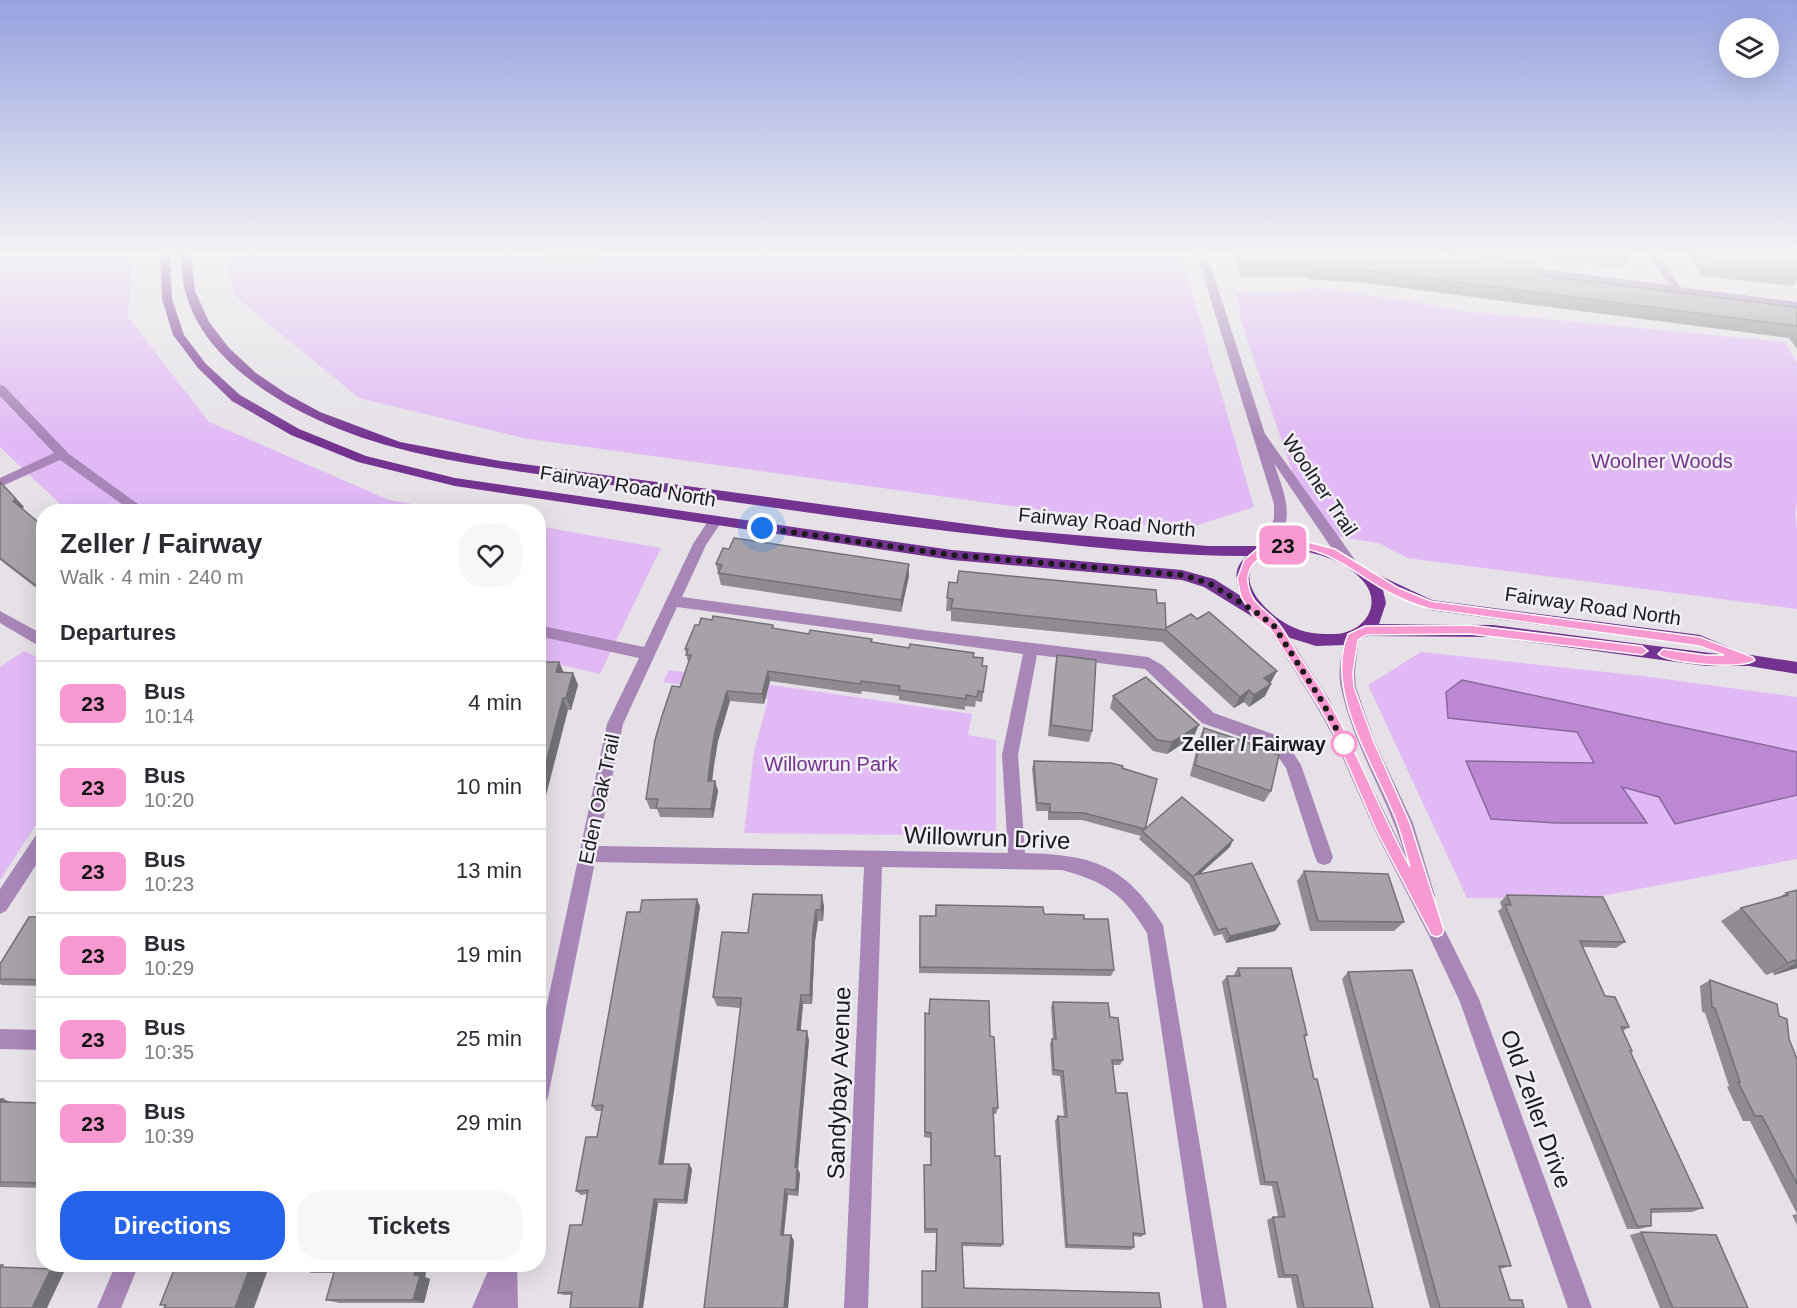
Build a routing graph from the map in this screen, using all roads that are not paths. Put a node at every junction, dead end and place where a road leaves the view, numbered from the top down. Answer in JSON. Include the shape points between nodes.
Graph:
{"nodes":[{"id":1,"x":173,"y":316,"type":"edge"},
{"id":2,"x":199,"y":316,"type":"edge"},
{"id":3,"x":1222,"y":316,"type":"edge"},
{"id":4,"x":0,"y":388,"type":"edge"},
{"id":5,"x":1259,"y":433,"type":"junction"},
{"id":6,"x":62,"y":454,"type":"junction"},
{"id":7,"x":0,"y":483,"type":"edge"},
{"id":8,"x":132,"y":504,"type":"edge"},
{"id":9,"x":715,"y":521,"type":"junction"},
{"id":10,"x":1266,"y":549,"type":"junction"},
{"id":11,"x":1348,"y":561,"type":"junction"},
{"id":12,"x":1364,"y":574,"type":"junction"},
{"id":13,"x":672,"y":601,"type":"junction"},
{"id":14,"x":1257,"y":613,"type":"junction"},
{"id":15,"x":0,"y":616,"type":"edge"},
{"id":16,"x":1274,"y":626,"type":"junction"},
{"id":17,"x":546,"y":632,"type":"edge"},
{"id":18,"x":1359,"y":634,"type":"junction"},
{"id":19,"x":36,"y":638,"type":"edge"},
{"id":20,"x":1031,"y":649,"type":"junction"},
{"id":21,"x":648,"y":654,"type":"junction"},
{"id":22,"x":1749,"y":660,"type":"junction"},
{"id":23,"x":1797,"y":668,"type":"edge"},
{"id":24,"x":36,"y":849,"type":"edge"},
{"id":25,"x":587,"y":854,"type":"junction"},
{"id":26,"x":1324,"y":857,"type":"dead end"},
{"id":27,"x":873,"y":859,"type":"junction"},
{"id":28,"x":1017,"y":862,"type":"junction"},
{"id":29,"x":0,"y":905,"type":"edge"},
{"id":30,"x":1437,"y":930,"type":"junction"},
{"id":31,"x":0,"y":1039,"type":"edge"},
{"id":32,"x":36,"y":1040,"type":"edge"},
{"id":33,"x":546,"y":1057,"type":"edge"},
{"id":34,"x":125,"y":1272,"type":"edge"},
{"id":35,"x":501,"y":1272,"type":"edge"},
{"id":36,"x":505,"y":1272,"type":"edge"},
{"id":37,"x":109,"y":1308,"type":"edge"},
{"id":38,"x":484,"y":1308,"type":"edge"},
{"id":39,"x":506,"y":1308,"type":"edge"},
{"id":40,"x":856,"y":1308,"type":"edge"},
{"id":41,"x":1215,"y":1308,"type":"edge"},
{"id":42,"x":1580,"y":1308,"type":"edge"}],
"edges":[{"from":1,"to":9,"type":"main road","name":"Fairway Road North","via":[[179,335],[202,366],[236,398],[295,432],[362,459],[455,482]]},
{"from":2,"to":10,"type":"main road","name":"Fairway Road North","via":[[227,354],[262,384],[306,409],[383,441],[474,461],[944,528],[1159,549]]},
{"from":3,"to":5,"type":"street","name":"Woolner Trail"},
{"from":4,"to":6,"type":"street"},
{"from":5,"to":10,"type":"street","name":"Woolner Trail","via":[[1281,504],[1281,518]]},
{"from":5,"to":11,"type":"street","name":"Woolner Trail"},
{"from":6,"to":7,"type":"street"},
{"from":6,"to":8,"type":"street"},
{"from":9,"to":13,"type":"street","name":"Eden Oak Trail"},
{"from":9,"to":14,"type":"main road","name":"Fairway Road North","via":[[952,555],[1182,575],[1209,583]]},
{"from":10,"to":11,"type":"main road","via":[[1308,546]]},
{"from":10,"to":14,"type":"main road","via":[[1248,563],[1242,579],[1246,597]]},
{"from":11,"to":12,"type":"main road"},
{"from":12,"to":18,"type":"main road","via":[[1377,595],[1378,609],[1374,621]]},
{"from":12,"to":22,"type":"main road","name":"Fairway Road North","via":[[1430,605],[1700,641]]},
{"from":13,"to":20,"type":"street"},
{"from":13,"to":21,"type":"street","name":"Eden Oak Trail"},
{"from":14,"to":16,"type":"main road"},
{"from":15,"to":19,"type":"street"},
{"from":16,"to":18,"type":"main road","via":[[1304,638],[1326,641]]},
{"from":16,"to":30,"type":"street","name":"Old Zeller Drive","via":[[1323,703],[1381,826]]},
{"from":17,"to":21,"type":"street"},
{"from":18,"to":22,"type":"main road","name":"Fairway Road North","via":[[1470,630],[1706,660]]},
{"from":18,"to":30,"type":"street","name":"Old Zeller Drive","via":[[1347,673],[1348,687],[1367,742],[1404,823]]},
{"from":20,"to":26,"type":"street","via":[[1148,663],[1208,718],[1278,743],[1293,765]]},
{"from":20,"to":28,"type":"street","via":[[1010,755]]},
{"from":21,"to":25,"type":"street","name":"Eden Oak Trail","via":[[615,724]]},
{"from":22,"to":23,"type":"main road","name":"Fairway Road North"},
{"from":24,"to":29,"type":"street"},
{"from":25,"to":27,"type":"street","name":"Willowrun Drive"},
{"from":25,"to":33,"type":"street","name":"Eden Oak Trail"},
{"from":27,"to":28,"type":"street","name":"Willowrun Drive"},
{"from":27,"to":40,"type":"street","name":"Sandybay Avenue"},
{"from":28,"to":41,"type":"street","name":"Willowrun Drive","via":[[1062,862],[1092,869],[1119,882],[1141,905],[1156,931]]},
{"from":30,"to":42,"type":"street","name":"Old Zeller Drive","via":[[1469,999]]},
{"from":31,"to":32,"type":"street"},
{"from":34,"to":37,"type":"street"},
{"from":35,"to":38,"type":"street"},
{"from":36,"to":39,"type":"street"}]}
